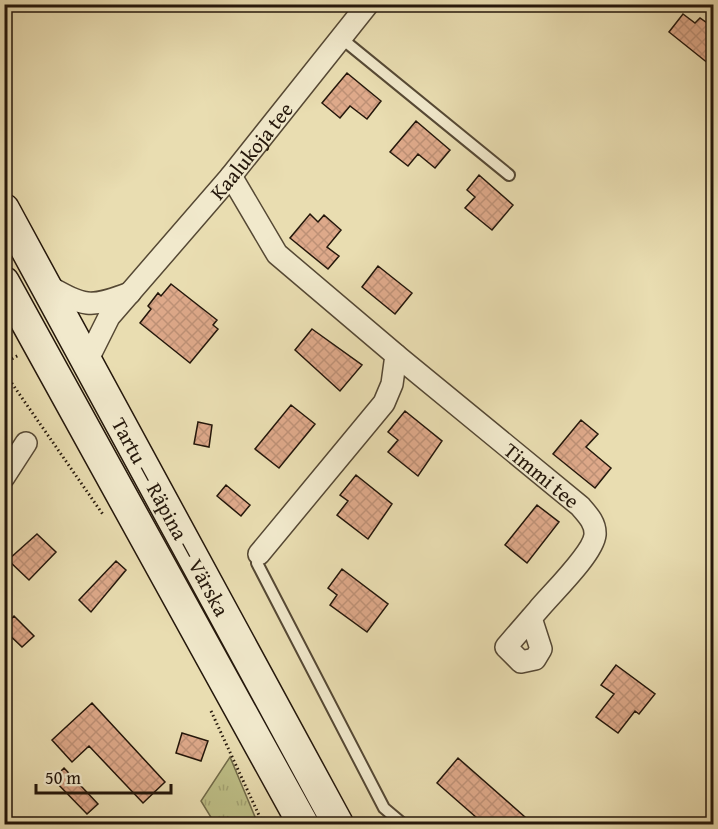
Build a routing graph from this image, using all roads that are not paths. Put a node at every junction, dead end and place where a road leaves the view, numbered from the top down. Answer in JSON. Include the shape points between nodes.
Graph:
{"nodes":[{"id":1,"x":368,"y":4,"type":"edge"},
{"id":2,"x":341,"y":38,"type":"junction"},
{"id":3,"x":509,"y":175,"type":"dead end"},
{"id":4,"x":231,"y":176,"type":"junction"},
{"id":5,"x":4,"y":209,"type":"edge"},
{"id":6,"x":4,"y":282,"type":"edge"},
{"id":7,"x":46,"y":285,"type":"junction"},
{"id":8,"x":130,"y":293,"type":"junction"},
{"id":9,"x":396,"y":355,"type":"junction"},
{"id":10,"x":87,"y":361,"type":"junction"},
{"id":11,"x":26,"y":443,"type":"dead end"},
{"id":12,"x":4,"y":477,"type":"edge"},
{"id":13,"x":259,"y":554,"type":"joint"},
{"id":14,"x":531,"y":618,"type":"dead end"},
{"id":15,"x":303,"y":825,"type":"edge"},
{"id":16,"x":338,"y":825,"type":"edge"},
{"id":17,"x":403,"y":825,"type":"edge"}],
"edges":[{"from":1,"to":2,"type":"street","name":"Kaalukoja tee"},
{"from":2,"to":3,"type":"lane"},
{"from":2,"to":4,"type":"street","name":"Kaalukoja tee"},
{"from":4,"to":8,"type":"street","name":"Kaalukoja tee"},
{"from":4,"to":9,"type":"street","name":"Timmi tee","via":[[277,254]]},
{"from":5,"to":7,"type":"main road","name":"Tartu — Räpina — Värska"},
{"from":6,"to":15,"type":"main road","name":"Tartu — Räpina — Värska"},
{"from":7,"to":8,"type":"street","via":[[84,304]]},
{"from":7,"to":10,"type":"main road","name":"Tartu — Räpina — Värska"},
{"from":8,"to":10,"type":"street","name":"Kaalukoja tee","via":[[102,327]]},
{"from":9,"to":13,"type":"street","via":[[392,384],[384,403]]},
{"from":9,"to":14,"type":"street","name":"Timmi tee","via":[[592,520],[595,535],[589,549]]},
{"from":10,"to":16,"type":"main road","name":"Tartu — Räpina — Värska"},
{"from":11,"to":12,"type":"street"},
{"from":13,"to":17,"type":"lane","via":[[257,563],[384,808]]}]}
